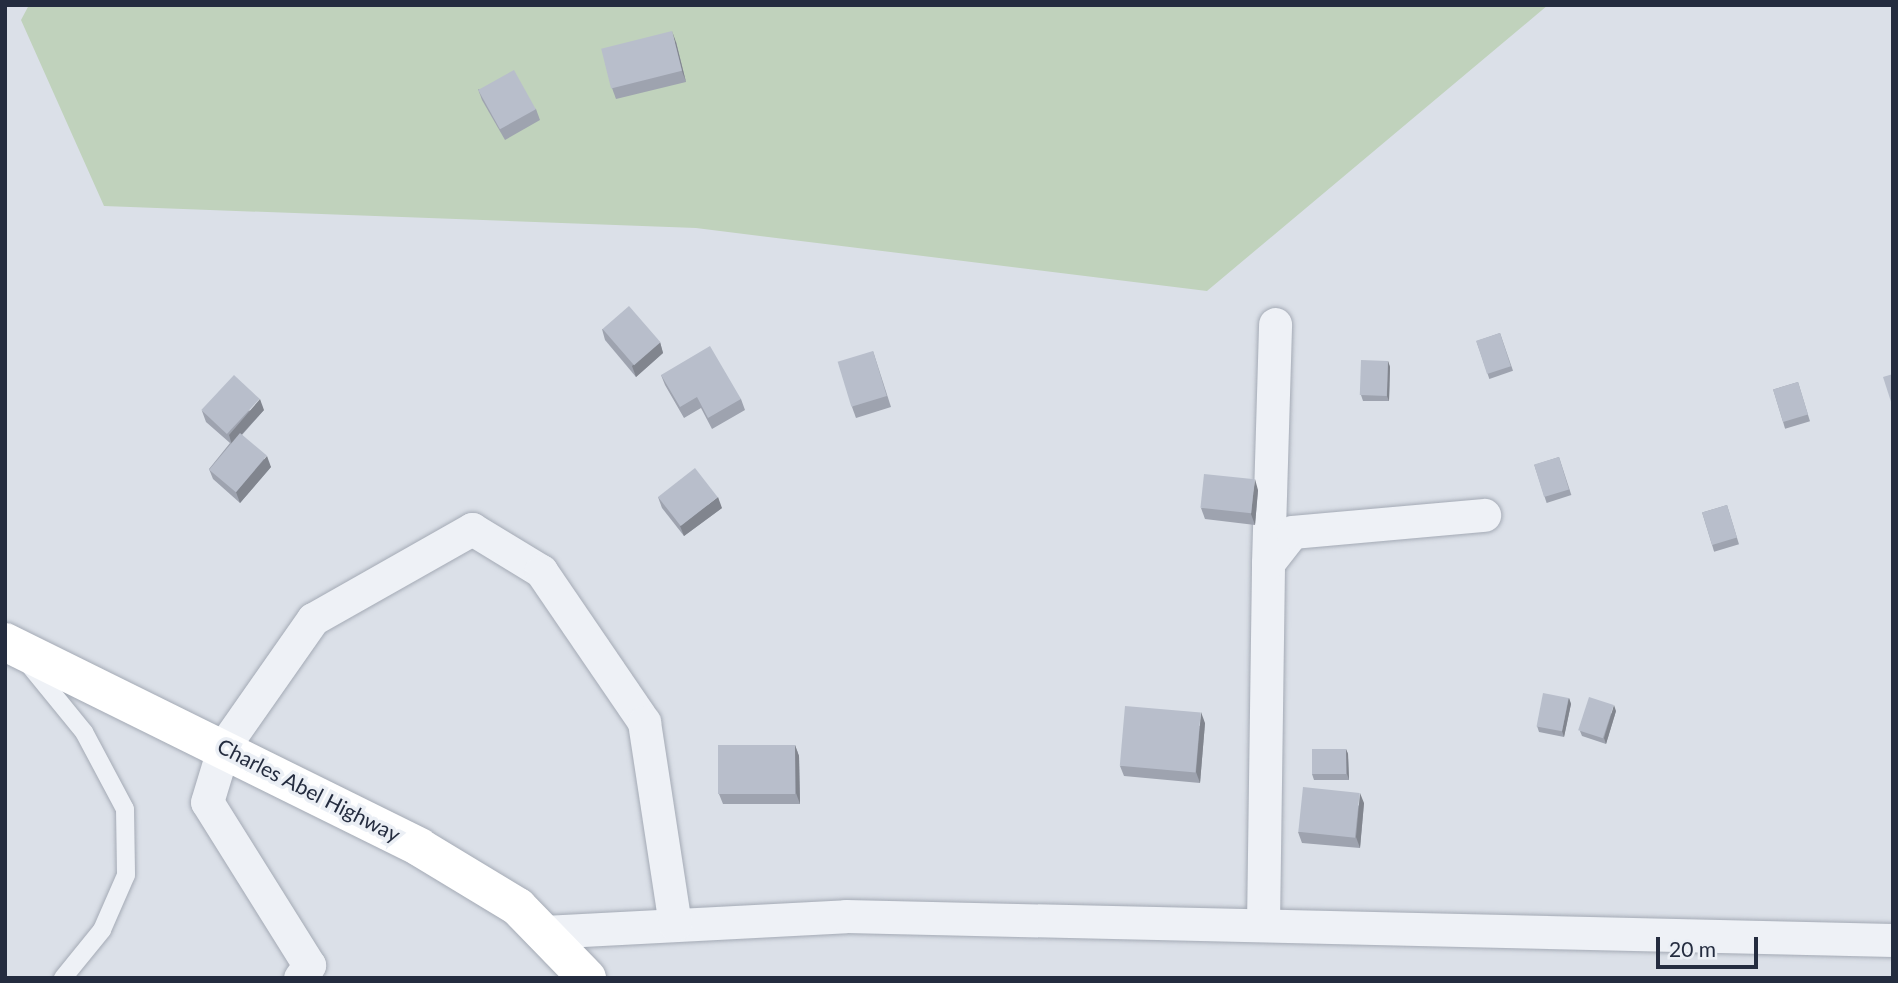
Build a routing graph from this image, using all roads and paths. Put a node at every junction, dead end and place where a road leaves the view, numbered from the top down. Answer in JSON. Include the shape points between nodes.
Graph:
{"nodes":[{"id":1,"x":1275,"y":324,"type":"dead end"},
{"id":2,"x":1484,"y":515,"type":"dead end"},
{"id":3,"x":1268,"y":562,"type":"junction"},
{"id":4,"x":11,"y":645,"type":"edge"},
{"id":5,"x":224,"y":746,"type":"junction"},
{"id":6,"x":675,"y":925,"type":"junction"},
{"id":7,"x":1263,"y":926,"type":"junction"},
{"id":8,"x":544,"y":932,"type":"junction"},
{"id":9,"x":1893,"y":940,"type":"edge"},
{"id":10,"x":309,"y":973,"type":"edge"},
{"id":11,"x":63,"y":978,"type":"edge"},
{"id":12,"x":587,"y":978,"type":"edge"}],
"edges":[{"from":1,"to":3,"type":"street"},
{"from":2,"to":3,"type":"street","via":[[1292,532]]},
{"from":3,"to":7,"type":"street"},
{"from":4,"to":5,"type":"main road","name":"Charles Abel Highway"},
{"from":4,"to":11,"type":"lane","via":[[84,732],[125,809],[126,875],[102,930]]},
{"from":5,"to":6,"type":"street","via":[[313,619],[472,529],[541,571],[644,722]]},
{"from":5,"to":8,"type":"main road","name":"Charles Abel Highway","via":[[419,847],[518,907]]},
{"from":5,"to":10,"type":"street","via":[[207,802]]},
{"from":6,"to":7,"type":"street","via":[[846,916]]},
{"from":6,"to":8,"type":"street"},
{"from":7,"to":9,"type":"street"},
{"from":8,"to":12,"type":"main road","name":"Charles Abel Highway"}]}
